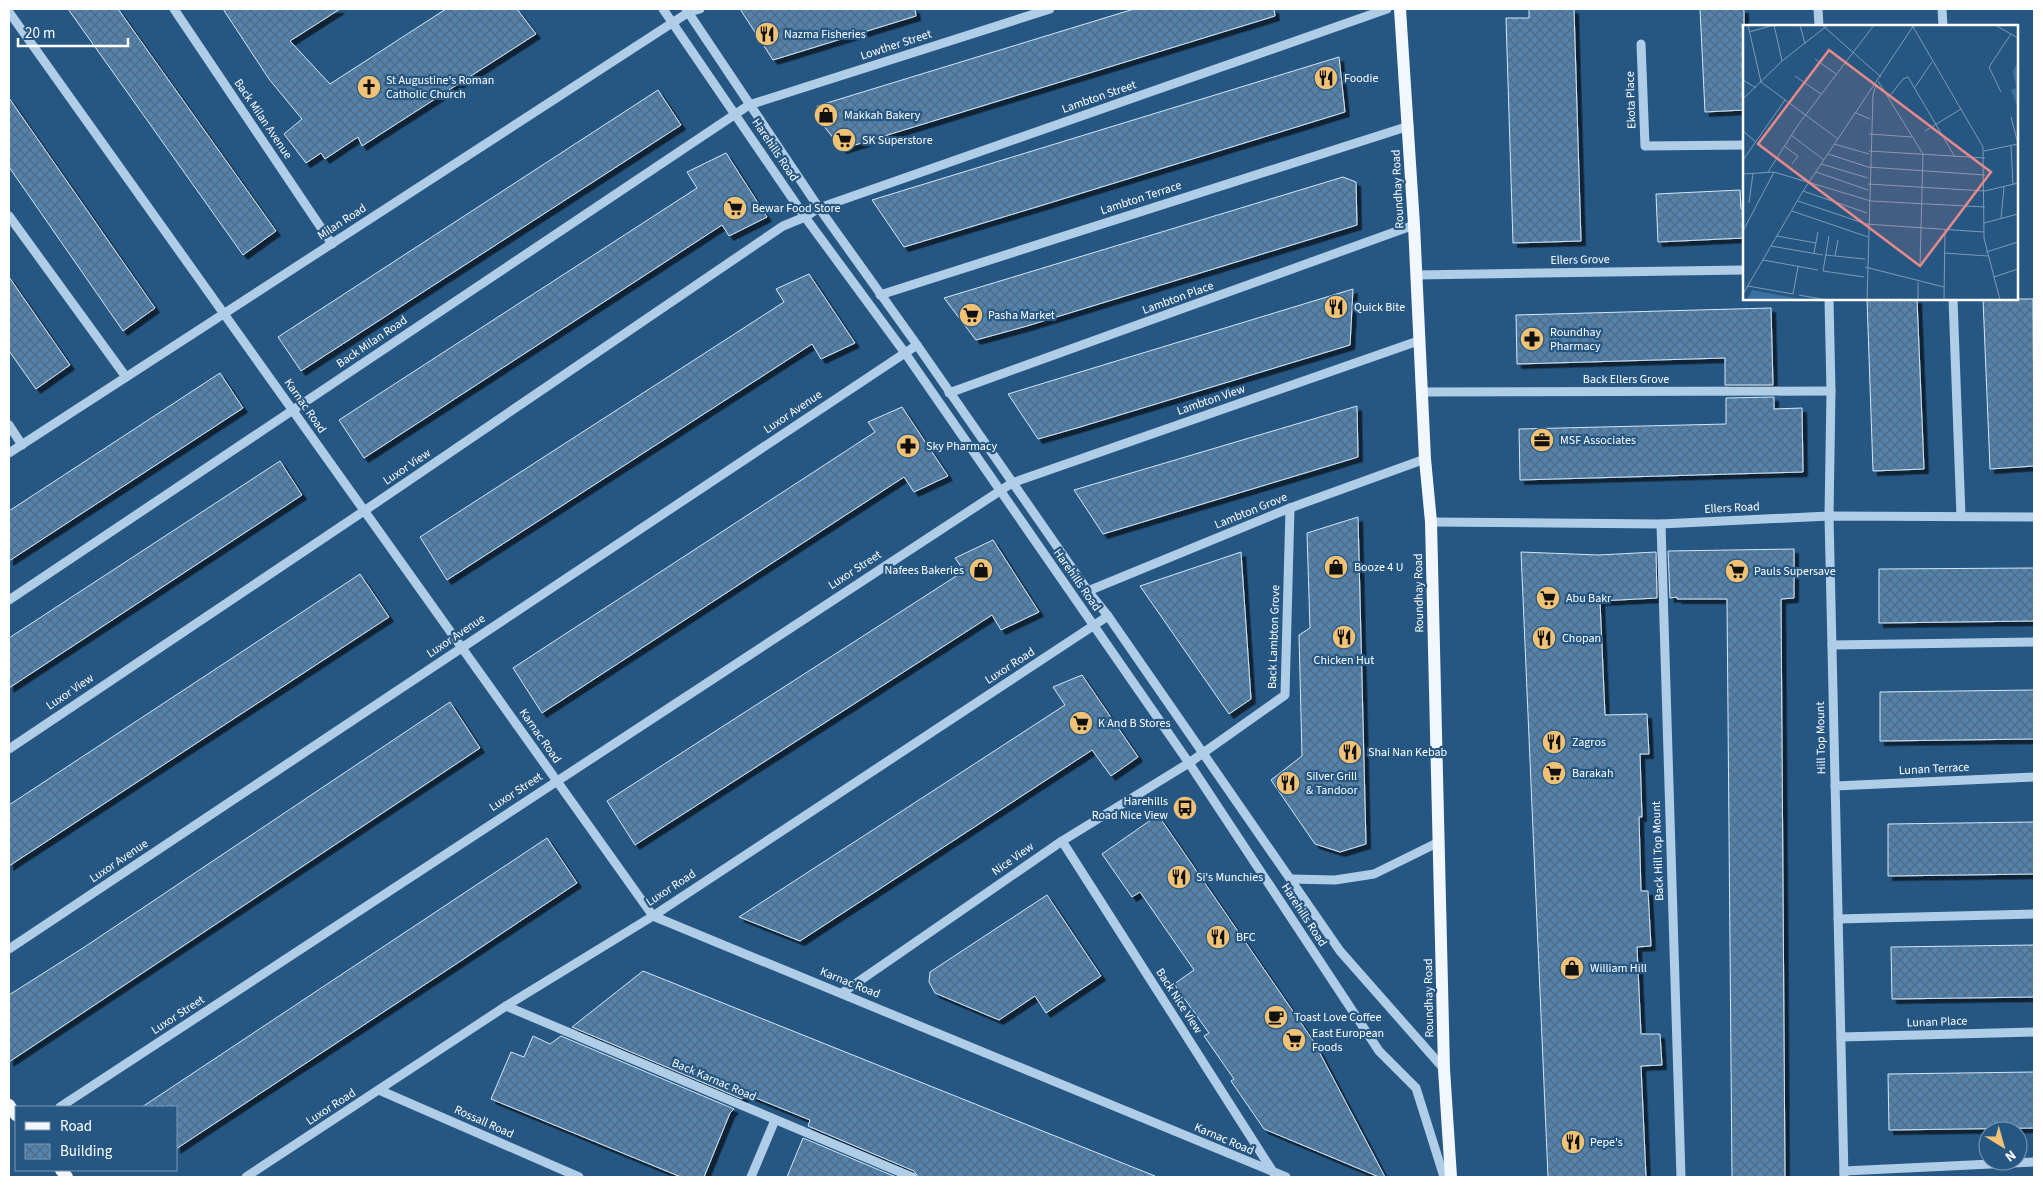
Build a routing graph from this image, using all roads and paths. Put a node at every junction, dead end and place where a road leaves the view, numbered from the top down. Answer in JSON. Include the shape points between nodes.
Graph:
{"nodes":[{"id":1,"x":174,"y":9,"type":"edge"},
{"id":2,"x":663,"y":9,"type":"edge"},
{"id":3,"x":700,"y":9,"type":"edge"},
{"id":4,"x":1050,"y":9,"type":"edge"},
{"id":5,"x":1387,"y":9,"type":"edge"},
{"id":6,"x":1400,"y":9,"type":"edge"},
{"id":7,"x":1818,"y":9,"type":"edge"},
{"id":8,"x":1942,"y":9,"type":"edge"},
{"id":9,"x":687,"y":11,"type":"edge"},
{"id":10,"x":9,"y":12,"type":"edge"},
{"id":11,"x":673,"y":23,"type":"junction"},
{"id":12,"x":1819,"y":25,"type":"edge"},
{"id":13,"x":1943,"y":25,"type":"edge"},
{"id":14,"x":1641,"y":44,"type":"dead end"},
{"id":15,"x":750,"y":104,"type":"junction"},
{"id":16,"x":735,"y":114,"type":"junction"},
{"id":17,"x":1409,"y":126,"type":"junction"},
{"id":18,"x":1743,"y":145,"type":"edge"},
{"id":19,"x":819,"y":208,"type":"junction"},
{"id":20,"x":9,"y":216,"type":"edge"},
{"id":21,"x":805,"y":217,"type":"junction"},
{"id":22,"x":1414,"y":226,"type":"junction"},
{"id":23,"x":332,"y":244,"type":"junction"},
{"id":24,"x":1743,"y":270,"type":"edge"},
{"id":25,"x":1416,"y":275,"type":"junction"},
{"id":26,"x":880,"y":294,"type":"junction"},
{"id":27,"x":1828,"y":300,"type":"edge"},
{"id":28,"x":1953,"y":300,"type":"edge"},
{"id":29,"x":224,"y":314,"type":"junction"},
{"id":30,"x":1418,"y":341,"type":"junction"},
{"id":31,"x":917,"y":345,"type":"junction"},
{"id":32,"x":905,"y":353,"type":"junction"},
{"id":33,"x":126,"y":377,"type":"junction"},
{"id":34,"x":1831,"y":391,"type":"junction"},
{"id":35,"x":1421,"y":392,"type":"junction"},
{"id":36,"x":949,"y":393,"type":"junction"},
{"id":37,"x":292,"y":410,"type":"junction"},
{"id":38,"x":9,"y":425,"type":"edge"},
{"id":39,"x":22,"y":445,"type":"junction"},
{"id":40,"x":9,"y":453,"type":"edge"},
{"id":41,"x":1425,"y":459,"type":"junction"},
{"id":42,"x":1012,"y":483,"type":"junction"},
{"id":43,"x":999,"y":491,"type":"junction"},
{"id":44,"x":1290,"y":508,"type":"junction"},
{"id":45,"x":364,"y":511,"type":"junction"},
{"id":46,"x":1829,"y":516,"type":"junction"},
{"id":47,"x":1961,"y":516,"type":"junction"},
{"id":48,"x":2034,"y":517,"type":"edge"},
{"id":49,"x":1431,"y":522,"type":"junction"},
{"id":50,"x":1661,"y":524,"type":"junction"},
{"id":51,"x":1088,"y":591,"type":"junction"},
{"id":52,"x":9,"y":600,"type":"edge"},
{"id":53,"x":1108,"y":616,"type":"junction"},
{"id":54,"x":1094,"y":625,"type":"junction"},
{"id":55,"x":2034,"y":642,"type":"edge"},
{"id":56,"x":1832,"y":645,"type":"junction"},
{"id":57,"x":461,"y":647,"type":"junction"},
{"id":58,"x":9,"y":748,"type":"edge"},
{"id":59,"x":1203,"y":754,"type":"junction"},
{"id":60,"x":1189,"y":763,"type":"junction"},
{"id":61,"x":2034,"y":777,"type":"edge"},
{"id":62,"x":556,"y":780,"type":"junction"},
{"id":63,"x":1835,"y":786,"type":"junction"},
{"id":64,"x":1062,"y":841,"type":"junction"},
{"id":65,"x":1438,"y":842,"type":"junction"},
{"id":66,"x":1291,"y":879,"type":"junction"},
{"id":67,"x":2034,"y":914,"type":"edge"},
{"id":68,"x":653,"y":916,"type":"junction"},
{"id":69,"x":1838,"y":919,"type":"junction"},
{"id":70,"x":9,"y":949,"type":"edge"},
{"id":71,"x":842,"y":993,"type":"junction"},
{"id":72,"x":506,"y":1006,"type":"junction"},
{"id":73,"x":2034,"y":1032,"type":"edge"},
{"id":74,"x":1841,"y":1037,"type":"junction"},
{"id":75,"x":1444,"y":1069,"type":"junction"},
{"id":76,"x":379,"y":1090,"type":"junction"},
{"id":77,"x":62,"y":1106,"type":"edge"},
{"id":78,"x":775,"y":1120,"type":"junction"},
{"id":79,"x":2034,"y":1162,"type":"edge"},
{"id":80,"x":1844,"y":1174,"type":"edge"},
{"id":81,"x":1275,"y":1176,"type":"edge"},
{"id":82,"x":247,"y":1177,"type":"edge"},
{"id":83,"x":580,"y":1177,"type":"edge"},
{"id":84,"x":751,"y":1177,"type":"edge"},
{"id":85,"x":912,"y":1177,"type":"edge"},
{"id":86,"x":1286,"y":1177,"type":"edge"},
{"id":87,"x":1444,"y":1177,"type":"edge"},
{"id":88,"x":1451,"y":1177,"type":"edge"},
{"id":89,"x":1680,"y":1177,"type":"edge"}],
"edges":[{"from":1,"to":23,"type":"street","name":"Back Milan Avenue"},
{"from":2,"to":11,"type":"street","name":"Harehills Road"},
{"from":3,"to":9,"type":"street","name":"Milan Road"},
{"from":4,"to":15,"type":"street","name":"Lowther Street"},
{"from":5,"to":19,"type":"street","name":"Lambton Street"},
{"from":6,"to":17,"type":"main road","name":"Roundhay Road"},
{"from":7,"to":12,"type":"street"},
{"from":8,"to":13,"type":"street"},
{"from":9,"to":11,"type":"street","name":"Milan Road"},
{"from":9,"to":15,"type":"street","name":"Harehills Road"},
{"from":10,"to":29,"type":"street","name":"Karnac Road"},
{"from":11,"to":16,"type":"street","name":"Harehills Road"},
{"from":11,"to":23,"type":"street","name":"Milan Road"},
{"from":14,"to":18,"type":"street","name":"Ekota Place","via":[[1645,146]]},
{"from":15,"to":16,"type":"street","name":"Back Milan Road"},
{"from":15,"to":19,"type":"street","name":"Harehills Road"},
{"from":16,"to":21,"type":"street","name":"Harehills Road"},
{"from":16,"to":37,"type":"street","name":"Back Milan Road"},
{"from":17,"to":22,"type":"main road","name":"Roundhay Road"},
{"from":17,"to":26,"type":"street","name":"Lambton Terrace"},
{"from":19,"to":21,"type":"street","name":"Luxor View"},
{"from":19,"to":26,"type":"street","name":"Harehills Road"},
{"from":20,"to":33,"type":"street"},
{"from":21,"to":32,"type":"street","name":"Harehills Road"},
{"from":21,"to":45,"type":"street","name":"Luxor View","via":[[783,226]]},
{"from":22,"to":25,"type":"main road","name":"Roundhay Road"},
{"from":22,"to":36,"type":"street","name":"Lambton Place"},
{"from":23,"to":29,"type":"street","name":"Milan Road"},
{"from":24,"to":25,"type":"street","name":"Ellers Grove"},
{"from":25,"to":30,"type":"main road","name":"Roundhay Road"},
{"from":26,"to":31,"type":"street","name":"Harehills Road"},
{"from":27,"to":34,"type":"street","name":"Hill Top Mount"},
{"from":28,"to":47,"type":"street"},
{"from":29,"to":33,"type":"street","name":"Milan Road"},
{"from":29,"to":37,"type":"street","name":"Karnac Road"},
{"from":30,"to":35,"type":"main road","name":"Roundhay Road"},
{"from":30,"to":42,"type":"street","name":"Lambton View"},
{"from":31,"to":32,"type":"street","name":"Luxor Avenue"},
{"from":31,"to":36,"type":"street","name":"Harehills Road"},
{"from":32,"to":43,"type":"street","name":"Harehills Road"},
{"from":32,"to":57,"type":"street","name":"Luxor Avenue"},
{"from":33,"to":39,"type":"street","name":"Milan Road"},
{"from":34,"to":35,"type":"street","name":"Back Ellers Grove"},
{"from":34,"to":46,"type":"street","name":"Hill Top Mount"},
{"from":35,"to":41,"type":"main road","name":"Roundhay Road"},
{"from":36,"to":42,"type":"street","name":"Harehills Road"},
{"from":37,"to":45,"type":"street","name":"Karnac Road"},
{"from":37,"to":52,"type":"street","name":"Back Milan Road"},
{"from":38,"to":39,"type":"street"},
{"from":39,"to":40,"type":"street","name":"Milan Road"},
{"from":41,"to":44,"type":"street","name":"Lambton Grove"},
{"from":41,"to":49,"type":"main road","name":"Roundhay Road"},
{"from":42,"to":43,"type":"street","name":"Luxor Street"},
{"from":42,"to":51,"type":"street","name":"Harehills Road"},
{"from":43,"to":54,"type":"street","name":"Harehills Road"},
{"from":43,"to":62,"type":"street","name":"Luxor Street"},
{"from":44,"to":51,"type":"street","name":"Lambton Grove"},
{"from":44,"to":59,"type":"street","name":"Back Lambton Grove","via":[[1286,695]]},
{"from":45,"to":57,"type":"street","name":"Karnac Road"},
{"from":45,"to":58,"type":"street","name":"Luxor View"},
{"from":46,"to":47,"type":"street","name":"Ellers Road"},
{"from":46,"to":50,"type":"street","name":"Ellers Road"},
{"from":46,"to":56,"type":"street","name":"Hill Top Mount"},
{"from":47,"to":48,"type":"street","name":"Ellers Road"},
{"from":49,"to":50,"type":"street","name":"Ellers Road"},
{"from":49,"to":65,"type":"main road","name":"Roundhay Road"},
{"from":50,"to":89,"type":"street","name":"Back Hill Top Mount"},
{"from":51,"to":53,"type":"street","name":"Harehills Road"},
{"from":53,"to":54,"type":"street","name":"Luxor Road"},
{"from":53,"to":59,"type":"street","name":"Harehills Road"},
{"from":54,"to":60,"type":"street","name":"Harehills Road"},
{"from":54,"to":68,"type":"street","name":"Luxor Road"},
{"from":55,"to":56,"type":"street"},
{"from":56,"to":63,"type":"street","name":"Hill Top Mount"},
{"from":57,"to":62,"type":"street","name":"Karnac Road"},
{"from":57,"to":70,"type":"street","name":"Luxor Avenue"},
{"from":59,"to":60,"type":"street","name":"Nice View"},
{"from":59,"to":66,"type":"street","name":"Harehills Road"},
{"from":60,"to":64,"type":"street","name":"Nice View"},
{"from":60,"to":87,"type":"street","name":"Harehills Road","via":[[1379,1051],[1416,1088]]},
{"from":61,"to":63,"type":"street","name":"Lunan Terrace"},
{"from":62,"to":68,"type":"street","name":"Karnac Road"},
{"from":62,"to":77,"type":"street","name":"Luxor Street"},
{"from":63,"to":69,"type":"street","name":"Hill Top Mount"},
{"from":64,"to":71,"type":"street","name":"Nice View"},
{"from":64,"to":81,"type":"street","name":"Back Nice View"},
{"from":65,"to":66,"type":"street","via":[[1374,874],[1334,880]]},
{"from":65,"to":75,"type":"main road","name":"Roundhay Road"},
{"from":66,"to":75,"type":"street","name":"Harehills Road","via":[[1340,951]]},
{"from":67,"to":69,"type":"street"},
{"from":68,"to":71,"type":"street","name":"Karnac Road"},
{"from":68,"to":72,"type":"street","name":"Luxor Road"},
{"from":69,"to":74,"type":"street","name":"Hill Top Mount"},
{"from":71,"to":81,"type":"street","name":"Karnac Road"},
{"from":72,"to":76,"type":"street","name":"Luxor Road"},
{"from":72,"to":78,"type":"street","name":"Back Karnac Road"},
{"from":73,"to":74,"type":"street","name":"Lunan Place"},
{"from":74,"to":80,"type":"street","name":"Hill Top Mount"},
{"from":75,"to":88,"type":"main road","name":"Roundhay Road"},
{"from":76,"to":82,"type":"street","name":"Luxor Road"},
{"from":76,"to":83,"type":"street","name":"Rossall Road"},
{"from":78,"to":84,"type":"street"},
{"from":78,"to":85,"type":"street","name":"Back Karnac Road"},
{"from":79,"to":80,"type":"street"},
{"from":81,"to":86,"type":"street","name":"Karnac Road"}]}
